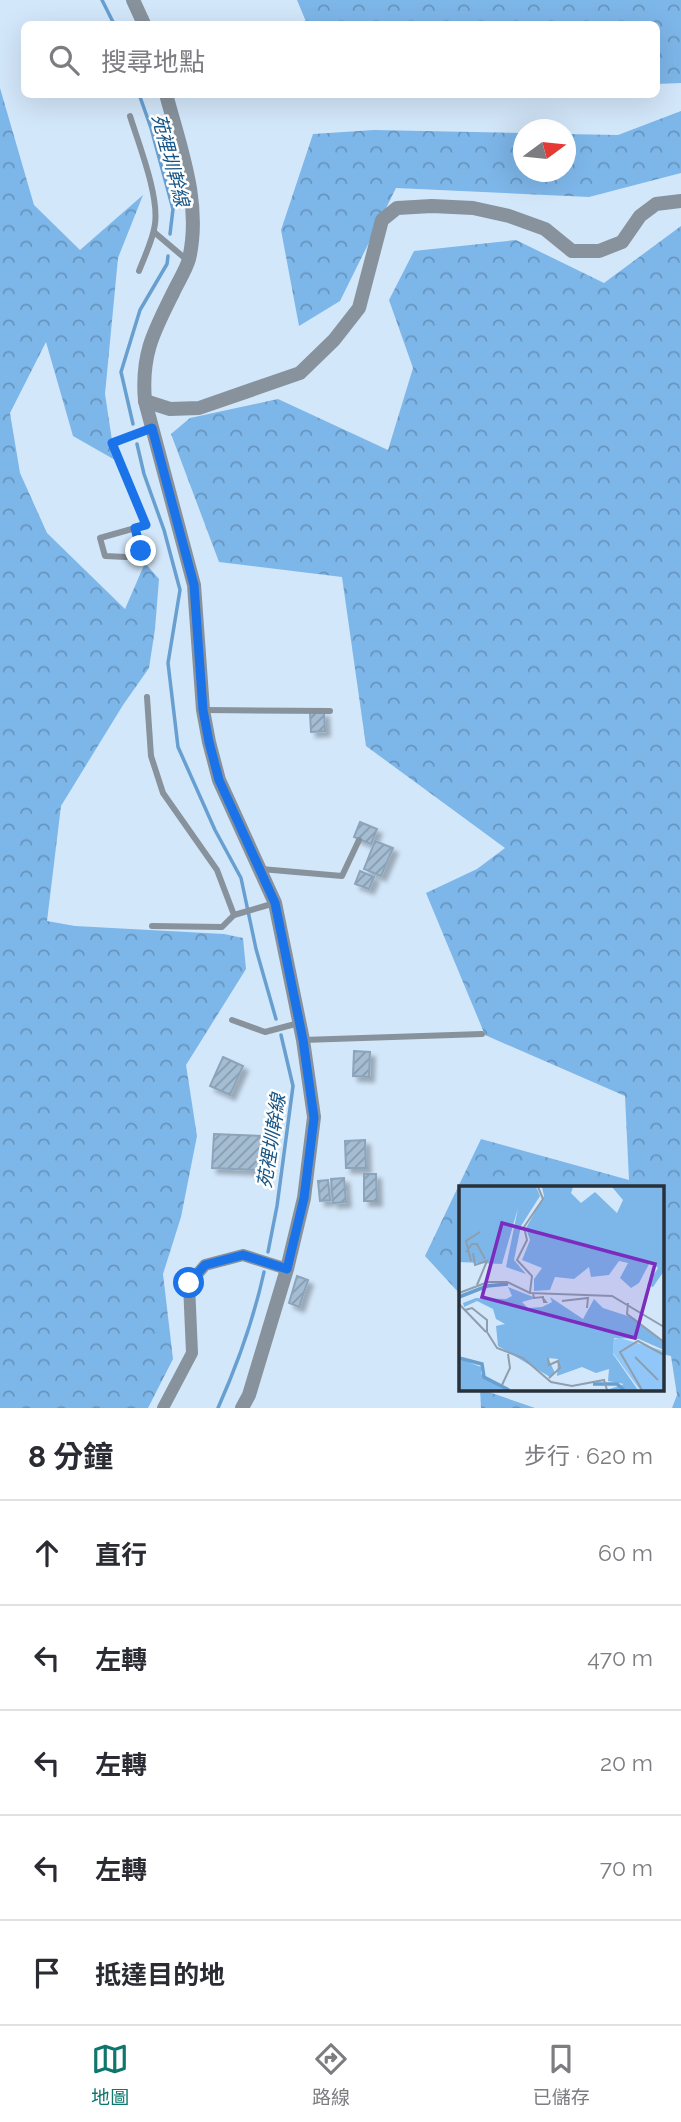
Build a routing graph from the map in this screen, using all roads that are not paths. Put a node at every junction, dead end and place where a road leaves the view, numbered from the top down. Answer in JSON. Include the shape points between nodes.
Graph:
{"nodes":[{"id":1,"x":133,"y":0,"type":"edge"},
{"id":2,"x":143,"y":21,"type":"edge"},
{"id":3,"x":167,"y":98,"type":"edge"},
{"id":4,"x":130,"y":116,"type":"dead end"},
{"id":5,"x":681,"y":201,"type":"edge"},
{"id":6,"x":154,"y":232,"type":"junction"},
{"id":7,"x":188,"y":261,"type":"junction"},
{"id":8,"x":139,"y":271,"type":"dead end"},
{"id":9,"x":145,"y":401,"type":"junction"},
{"id":10,"x":152,"y":428,"type":"junction"},
{"id":11,"x":135,"y":528,"type":"junction"},
{"id":12,"x":147,"y":697,"type":"dead end"},
{"id":13,"x":203,"y":710,"type":"junction"},
{"id":14,"x":330,"y":711,"type":"dead end"},
{"id":15,"x":359,"y":840,"type":"dead end"},
{"id":16,"x":261,"y":869,"type":"junction"},
{"id":17,"x":275,"y":903,"type":"junction"},
{"id":18,"x":234,"y":915,"type":"junction"},
{"id":19,"x":152,"y":926,"type":"dead end"},
{"id":20,"x":232,"y":1020,"type":"dead end"},
{"id":21,"x":299,"y":1023,"type":"junction"},
{"id":22,"x":482,"y":1034,"type":"dead end"},
{"id":23,"x":303,"y":1040,"type":"junction"},
{"id":24,"x":287,"y":1269,"type":"junction"},
{"id":25,"x":163,"y":1408,"type":"edge"},
{"id":26,"x":243,"y":1408,"type":"edge"}],
"edges":[{"from":1,"to":2,"type":"street"},
{"from":3,"to":7,"type":"street","via":[[189,179],[193,211]]},
{"from":4,"to":6,"type":"lane","via":[[153,193]]},
{"from":5,"to":9,"type":"street","via":[[656,204],[640,216],[622,242],[599,251],[572,251],[545,229],[509,215],[473,208],[397,208],[382,220],[359,308],[300,373],[199,408],[170,409]]},
{"from":6,"to":7,"type":"lane"},
{"from":6,"to":8,"type":"lane"},
{"from":7,"to":9,"type":"street","via":[[153,332],[143,376]]},
{"from":9,"to":10,"type":"street"},
{"from":10,"to":11,"type":"lane","via":[[112,443],[146,525]]},
{"from":10,"to":13,"type":"street","via":[[194,585]]},
{"from":11,"to":11,"type":"lane","via":[[100,538],[105,556],[126,557],[141,551]]},
{"from":12,"to":18,"type":"lane","via":[[151,756],[163,793],[217,870]]},
{"from":13,"to":14,"type":"lane"},
{"from":13,"to":16,"type":"street","via":[[219,780]]},
{"from":15,"to":16,"type":"lane","via":[[342,876]]},
{"from":16,"to":17,"type":"street"},
{"from":17,"to":18,"type":"lane"},
{"from":17,"to":21,"type":"street"},
{"from":18,"to":19,"type":"lane","via":[[222,927]]},
{"from":20,"to":21,"type":"lane","via":[[265,1032]]},
{"from":21,"to":23,"type":"street"},
{"from":22,"to":23,"type":"lane"},
{"from":23,"to":24,"type":"street","via":[[314,1118],[304,1198]]},
{"from":24,"to":25,"type":"street","via":[[243,1255],[205,1265],[189,1283],[192,1353]]},
{"from":24,"to":26,"type":"street"}]}
